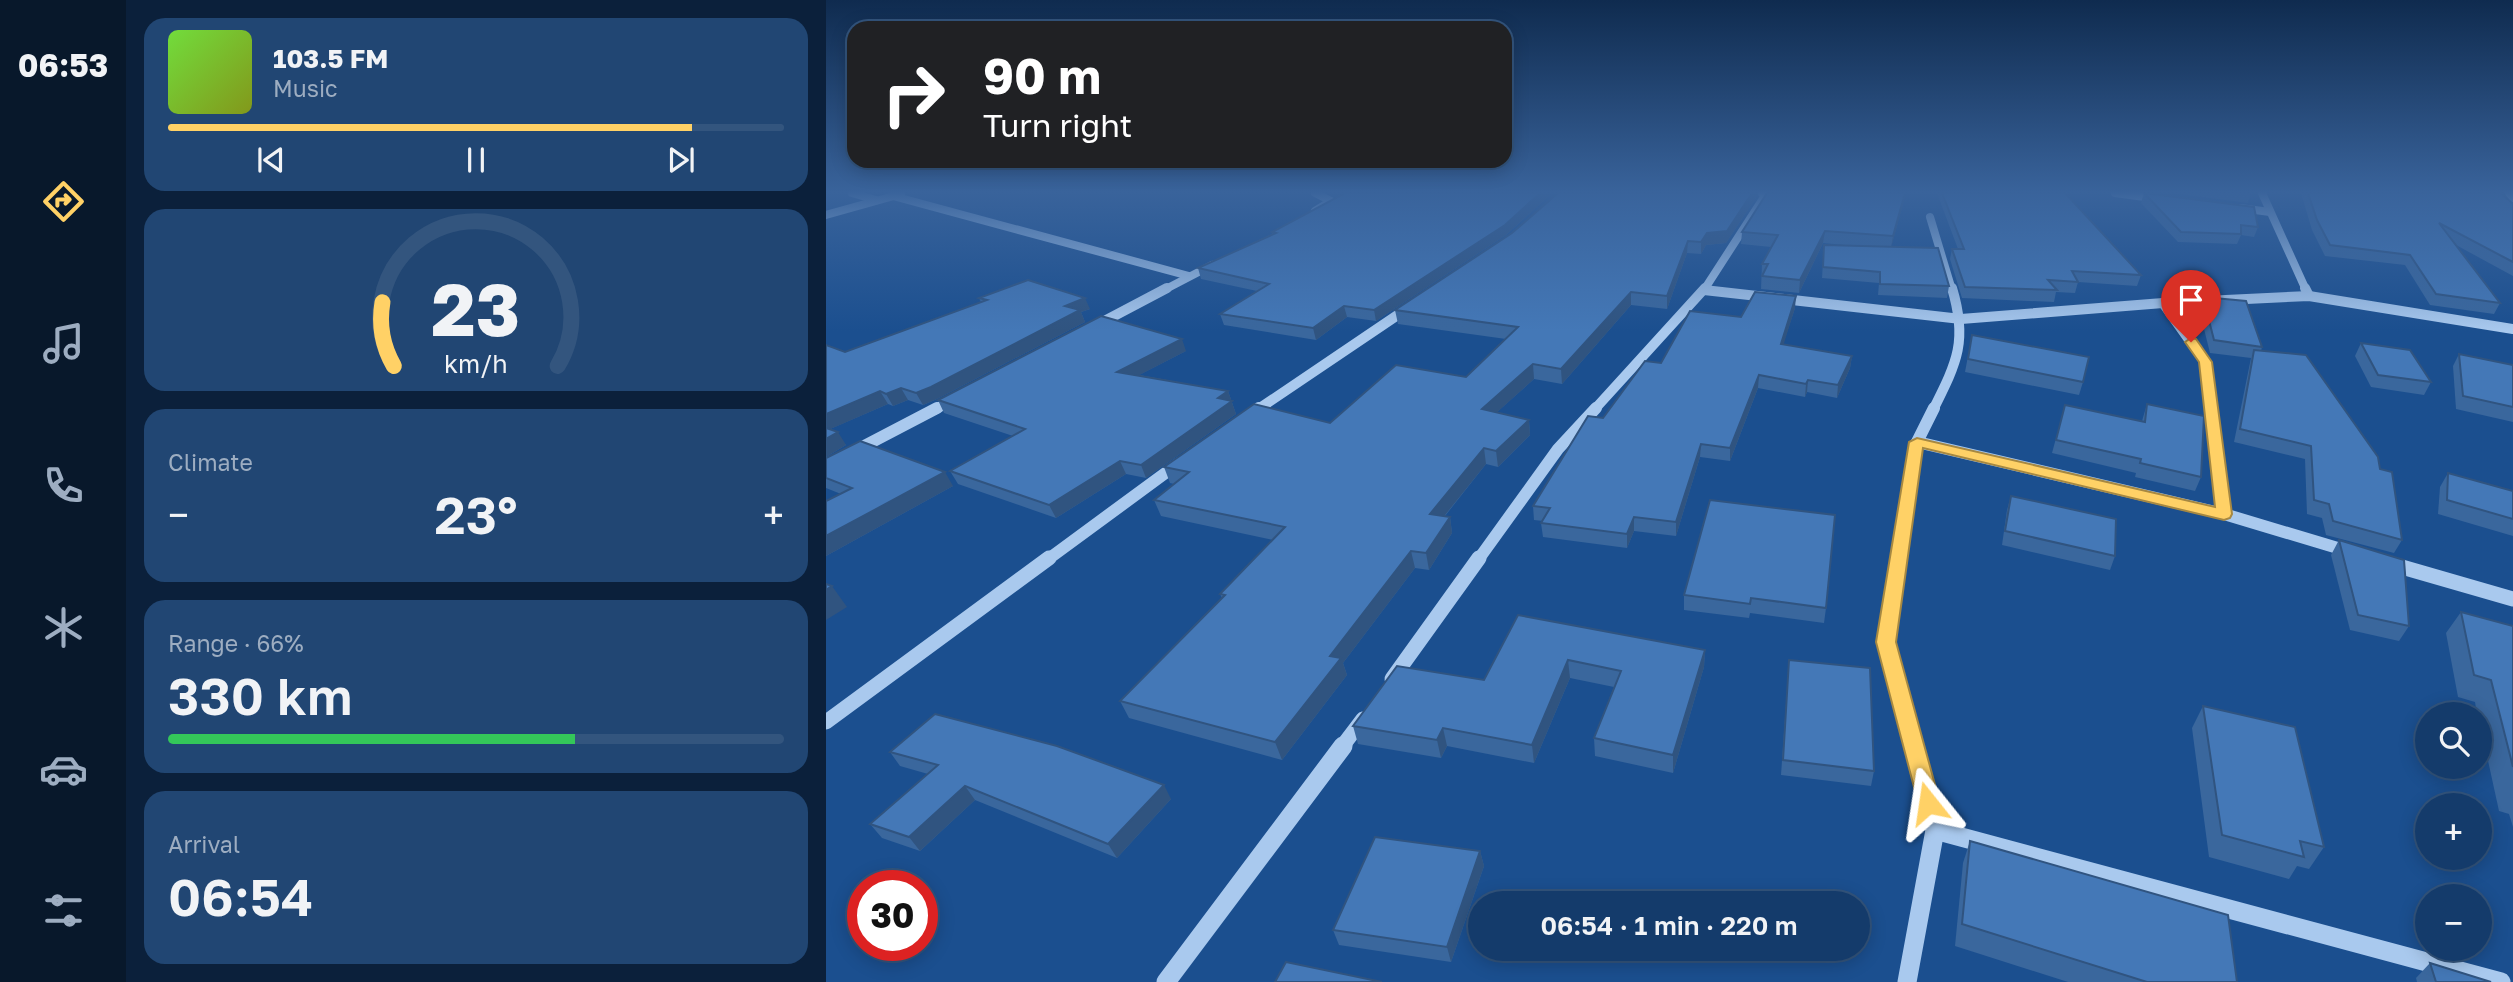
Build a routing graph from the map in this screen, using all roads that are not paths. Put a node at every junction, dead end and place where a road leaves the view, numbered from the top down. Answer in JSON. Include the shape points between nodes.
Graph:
{"nodes":[{"id":1,"x":1055,"y":239,"type":"edge"},
{"id":2,"x":1737,"y":239,"type":"edge"},
{"id":3,"x":1937,"y":239,"type":"edge"},
{"id":4,"x":2282,"y":239,"type":"edge"},
{"id":5,"x":1224,"y":258,"type":"edge"},
{"id":6,"x":1189,"y":276,"type":"junction"},
{"id":7,"x":1704,"y":290,"type":"junction"},
{"id":8,"x":2309,"y":296,"type":"junction"},
{"id":9,"x":1420,"y":300,"type":"edge"},
{"id":10,"x":2163,"y":303,"type":"junction"},
{"id":11,"x":1961,"y":320,"type":"junction"},
{"id":12,"x":2513,"y":329,"type":"edge"},
{"id":13,"x":1079,"y":334,"type":"edge"},
{"id":14,"x":970,"y":392,"type":"edge"},
{"id":15,"x":1239,"y":421,"type":"edge"},
{"id":16,"x":1917,"y":442,"type":"junction"},
{"id":17,"x":1194,"y":452,"type":"edge"},
{"id":18,"x":826,"y":466,"type":"edge"},
{"id":19,"x":2224,"y":514,"type":"junction"},
{"id":20,"x":2513,"y":599,"type":"edge"},
{"id":21,"x":826,"y":722,"type":"edge"},
{"id":22,"x":1935,"y":830,"type":"junction"},
{"id":23,"x":1166,"y":982,"type":"edge"},
{"id":24,"x":1907,"y":982,"type":"edge"},
{"id":25,"x":2501,"y":982,"type":"edge"}],
"edges":[{"from":1,"to":6,"type":"street"},
{"from":2,"to":7,"type":"street"},
{"from":3,"to":11,"type":"street"},
{"from":4,"to":8,"type":"street"},
{"from":5,"to":6,"type":"street"},
{"from":6,"to":13,"type":"street"},
{"from":7,"to":11,"type":"street"},
{"from":7,"to":23,"type":"street","via":[[1558,449],[1287,825]]},
{"from":8,"to":10,"type":"street"},
{"from":8,"to":12,"type":"street"},
{"from":9,"to":15,"type":"street"},
{"from":10,"to":11,"type":"street"},
{"from":10,"to":19,"type":"street","via":[[2205,362]]},
{"from":11,"to":16,"type":"street","via":[[1952,372]]},
{"from":14,"to":18,"type":"street"},
{"from":16,"to":19,"type":"street"},
{"from":16,"to":22,"type":"street","via":[[1886,642]]},
{"from":17,"to":21,"type":"street"},
{"from":19,"to":20,"type":"street"},
{"from":22,"to":24,"type":"street"},
{"from":22,"to":25,"type":"street"}]}
